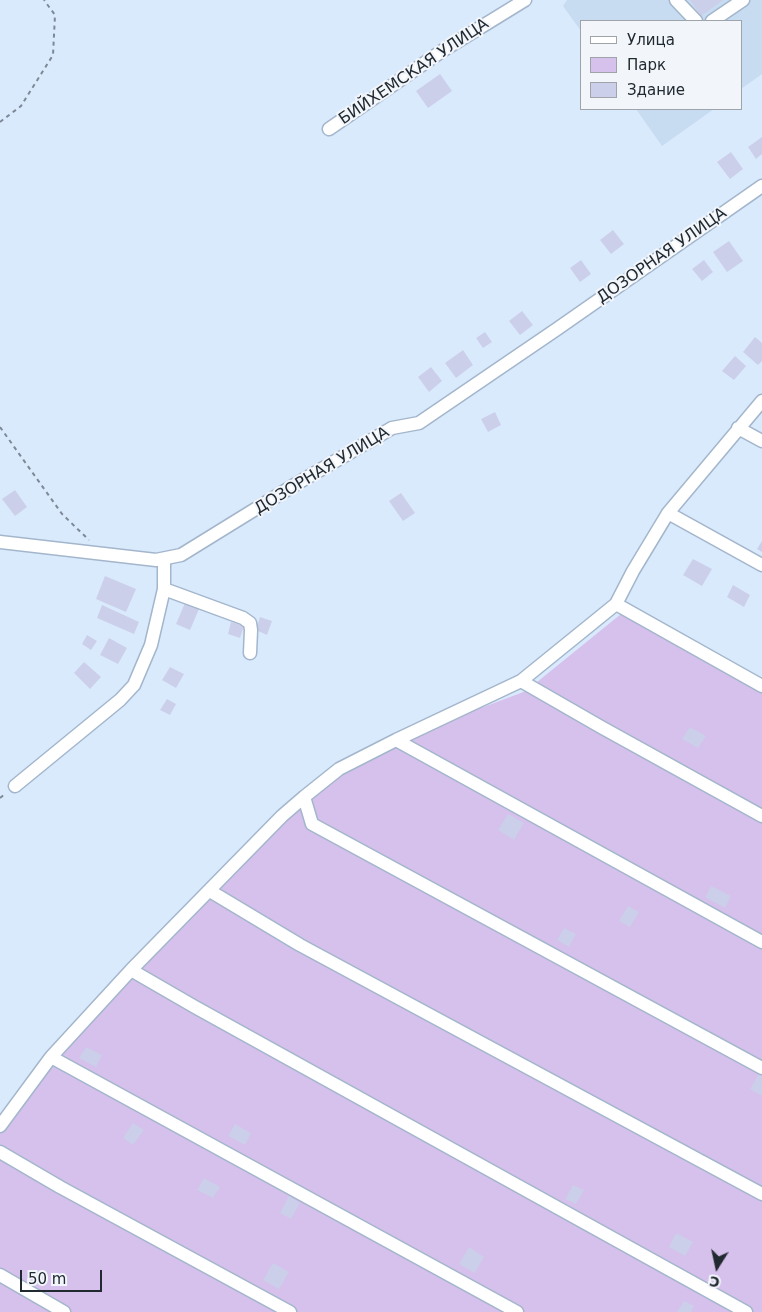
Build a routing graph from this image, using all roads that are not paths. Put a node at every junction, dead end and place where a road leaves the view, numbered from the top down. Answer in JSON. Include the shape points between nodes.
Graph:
{"nodes":[{"id":1,"x":525,"y":0,"type":"edge"},
{"id":2,"x":676,"y":0,"type":"edge"},
{"id":3,"x":743,"y":0,"type":"edge"},
{"id":4,"x":695,"y":20,"type":"edge"},
{"id":5,"x":713,"y":20,"type":"edge"},
{"id":6,"x":329,"y":129,"type":"dead end"},
{"id":7,"x":762,"y":186,"type":"edge"},
{"id":8,"x":762,"y":401,"type":"edge"},
{"id":9,"x":738,"y":428,"type":"junction"},
{"id":10,"x":762,"y":441,"type":"edge"},
{"id":11,"x":668,"y":513,"type":"junction"},
{"id":12,"x":0,"y":542,"type":"edge"},
{"id":13,"x":164,"y":558,"type":"junction"},
{"id":14,"x":762,"y":565,"type":"edge"},
{"id":15,"x":164,"y":589,"type":"junction"},
{"id":16,"x":616,"y":604,"type":"junction"},
{"id":17,"x":250,"y":653,"type":"dead end"},
{"id":18,"x":521,"y":681,"type":"junction"},
{"id":19,"x":762,"y":686,"type":"edge"},
{"id":20,"x":396,"y":740,"type":"junction"},
{"id":21,"x":15,"y":786,"type":"dead end"},
{"id":22,"x":304,"y":797,"type":"junction"},
{"id":23,"x":762,"y":816,"type":"edge"},
{"id":24,"x":210,"y":891,"type":"junction"},
{"id":25,"x":762,"y":942,"type":"edge"},
{"id":26,"x":131,"y":970,"type":"junction"},
{"id":27,"x":51,"y":1057,"type":"junction"},
{"id":28,"x":762,"y":1068,"type":"edge"},
{"id":29,"x":0,"y":1126,"type":"edge"},
{"id":30,"x":0,"y":1152,"type":"edge"},
{"id":31,"x":762,"y":1194,"type":"edge"},
{"id":32,"x":0,"y":1275,"type":"edge"},
{"id":33,"x":64,"y":1312,"type":"edge"},
{"id":34,"x":290,"y":1312,"type":"edge"},
{"id":35,"x":517,"y":1312,"type":"edge"},
{"id":36,"x":746,"y":1312,"type":"edge"}],
"edges":[{"from":1,"to":6,"type":"street","name":"БИЙХЕМСКАЯ УЛИЦА","via":[[442,51]]},
{"from":2,"to":4,"type":"street"},
{"from":3,"to":5,"type":"street"},
{"from":7,"to":13,"type":"street","name":"ДОЗОРНАЯ УЛИЦА","via":[[419,424],[392,428],[181,554]]},
{"from":8,"to":9,"type":"street"},
{"from":9,"to":10,"type":"street"},
{"from":9,"to":11,"type":"street"},
{"from":11,"to":14,"type":"street"},
{"from":11,"to":16,"type":"street"},
{"from":12,"to":13,"type":"street","name":"ДОЗОРНАЯ УЛИЦА","via":[[156,560]]},
{"from":13,"to":15,"type":"street"},
{"from":15,"to":17,"type":"street","via":[[250,623]]},
{"from":15,"to":21,"type":"street","via":[[152,645],[134,685]]},
{"from":16,"to":18,"type":"street"},
{"from":16,"to":19,"type":"street"},
{"from":18,"to":20,"type":"street"},
{"from":18,"to":23,"type":"street"},
{"from":20,"to":22,"type":"street","via":[[339,769]]},
{"from":20,"to":25,"type":"street"},
{"from":22,"to":24,"type":"street"},
{"from":22,"to":28,"type":"street","via":[[312,824]]},
{"from":24,"to":26,"type":"street"},
{"from":24,"to":31,"type":"street","via":[[300,945]]},
{"from":26,"to":27,"type":"street"},
{"from":26,"to":36,"type":"street"},
{"from":27,"to":29,"type":"street"},
{"from":27,"to":35,"type":"street"},
{"from":30,"to":34,"type":"street"},
{"from":32,"to":33,"type":"street"}]}
